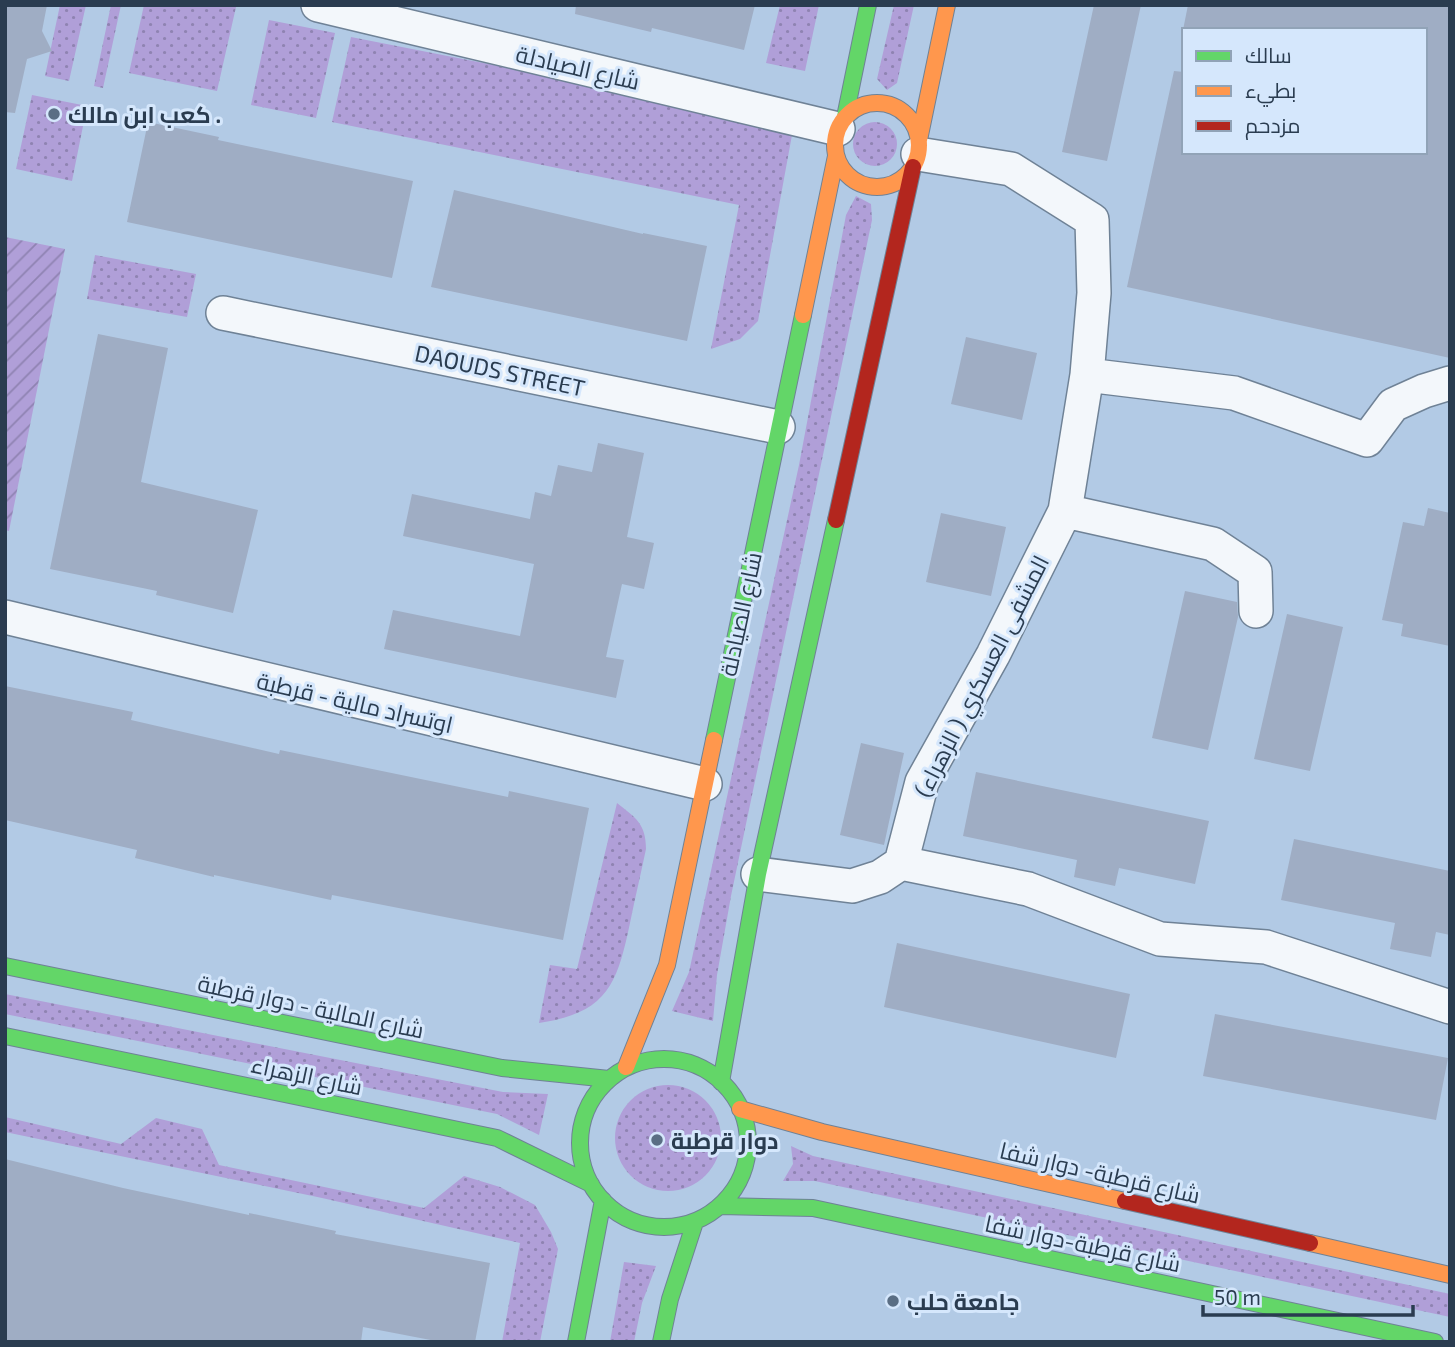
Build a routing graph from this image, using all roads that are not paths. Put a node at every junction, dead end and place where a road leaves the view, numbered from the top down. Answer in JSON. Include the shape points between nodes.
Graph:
{"nodes":[{"id":1,"x":318,"y":5,"type":"edge"},
{"id":2,"x":868,"y":5,"type":"edge"},
{"id":3,"x":947,"y":5,"type":"edge"},
{"id":4,"x":840,"y":134,"type":"junction"},
{"id":5,"x":916,"y":153,"type":"junction"},
{"id":6,"x":223,"y":313,"type":"dead end"},
{"id":7,"x":1087,"y":375,"type":"junction"},
{"id":8,"x":1450,"y":383,"type":"edge"},
{"id":9,"x":778,"y":426,"type":"junction"},
{"id":10,"x":1065,"y":511,"type":"junction"},
{"id":11,"x":1256,"y":611,"type":"dead end"},
{"id":12,"x":5,"y":617,"type":"edge"},
{"id":13,"x":705,"y":784,"type":"junction"},
{"id":14,"x":901,"y":863,"type":"junction"},
{"id":15,"x":758,"y":874,"type":"junction"},
{"id":16,"x":5,"y":966,"type":"edge"},
{"id":17,"x":1450,"y":1007,"type":"edge"},
{"id":18,"x":5,"y":1036,"type":"edge"},
{"id":19,"x":626,"y":1067,"type":"junction"},
{"id":20,"x":609,"y":1079,"type":"junction"},
{"id":21,"x":721,"y":1082,"type":"junction"},
{"id":22,"x":740,"y":1108,"type":"junction"},
{"id":23,"x":591,"y":1184,"type":"junction"},
{"id":24,"x":603,"y":1200,"type":"junction"},
{"id":25,"x":720,"y":1206,"type":"junction"},
{"id":26,"x":695,"y":1222,"type":"junction"},
{"id":27,"x":1450,"y":1275,"type":"edge"},
{"id":28,"x":576,"y":1342,"type":"edge"},
{"id":29,"x":661,"y":1342,"type":"edge"},
{"id":30,"x":1435,"y":1342,"type":"edge"}],
"edges":[{"from":1,"to":4,"type":"street","name":"شارع الصيادلة"},
{"from":2,"to":4,"type":"main road","name":"شارع الصيادلة"},
{"from":3,"to":5,"type":"main road"},
{"from":4,"to":5,"type":"main road","via":[[856,108],[882,103],[896,107],[915,126]]},
{"from":4,"to":5,"type":"main road","via":[[842,169],[864,185],[878,187],[904,177]]},
{"from":4,"to":9,"type":"main road","name":"شارع الصيادلة"},
{"from":5,"to":7,"type":"street","name":"المشفى العسكري ( الزهراء)","via":[[1011,169],[1092,220],[1094,293]]},
{"from":5,"to":15,"type":"main road"},
{"from":6,"to":9,"type":"street","name":"DAOUDS STREET"},
{"from":7,"to":8,"type":"street","via":[[1234,393],[1367,440],[1393,405]]},
{"from":7,"to":10,"type":"street","name":"المشفى العسكري ( الزهراء)"},
{"from":9,"to":13,"type":"main road","name":"شارع الصيادلة"},
{"from":10,"to":11,"type":"street","via":[[1213,544],[1255,572]]},
{"from":10,"to":14,"type":"street","name":"المشفى العسكري ( الزهراء)","via":[[922,782]]},
{"from":12,"to":13,"type":"street","name":"اوتسراد مالية - قرطبة"},
{"from":13,"to":19,"type":"main road","name":"شارع الصيادلة","via":[[667,965]]},
{"from":14,"to":15,"type":"street","via":[[880,877],[852,886]]},
{"from":14,"to":17,"type":"street","via":[[1028,889],[1160,939],[1266,947]]},
{"from":15,"to":21,"type":"main road"},
{"from":16,"to":20,"type":"main road","name":"شارع المالية - دوار قرطبة","via":[[502,1069]]},
{"from":18,"to":23,"type":"main road","name":"شارع الزهراء","via":[[497,1138]]},
{"from":19,"to":20,"type":"main road"},
{"from":19,"to":21,"type":"main road","via":[[659,1059],[681,1062]]},
{"from":20,"to":23,"type":"main road","via":[[590,1101],[581,1128],[580,1157]]},
{"from":21,"to":22,"type":"main road"},
{"from":22,"to":25,"type":"main road","via":[[748,1134],[746,1161],[737,1185]]},
{"from":22,"to":27,"type":"main road","name":"شارع قرطبة- دوار شفا","via":[[822,1132]]},
{"from":23,"to":24,"type":"main road"},
{"from":24,"to":26,"type":"main road","via":[[622,1217],[646,1226],[671,1228]]},
{"from":24,"to":28,"type":"main road"},
{"from":25,"to":26,"type":"main road"},
{"from":25,"to":30,"type":"main road","name":"شارع قرطبة-دوار شفا","via":[[813,1208]]},
{"from":26,"to":29,"type":"main road"}]}
